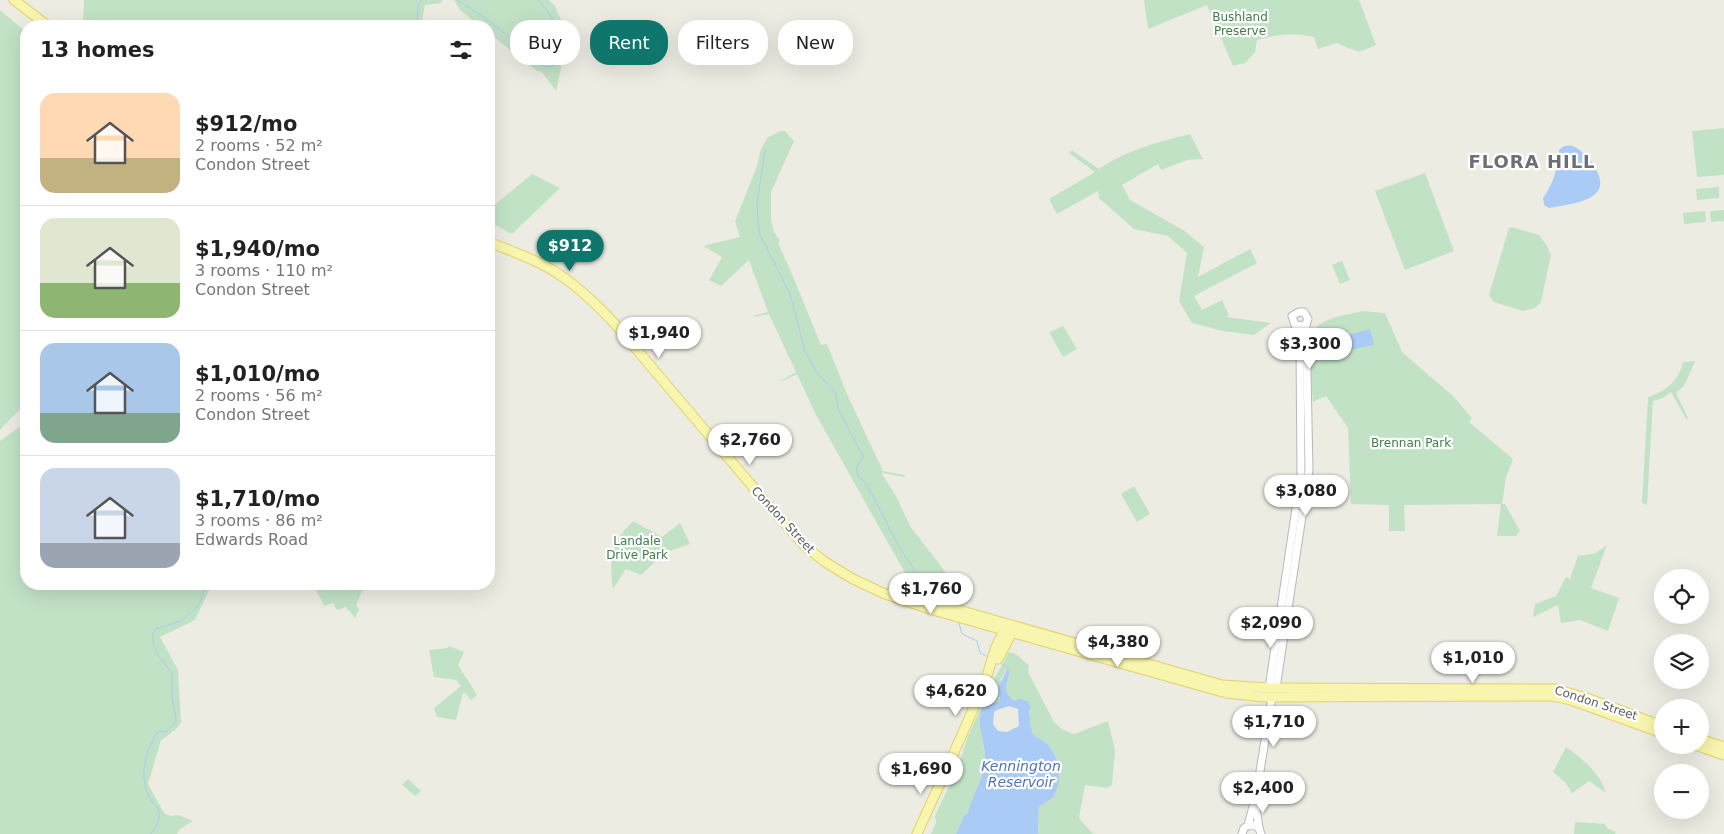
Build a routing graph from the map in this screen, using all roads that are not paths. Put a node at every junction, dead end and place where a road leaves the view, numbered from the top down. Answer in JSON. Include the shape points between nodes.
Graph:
{"nodes":[{"id":1,"x":14,"y":0,"type":"edge"},
{"id":2,"x":40,"y":20,"type":"edge"},
{"id":3,"x":495,"y":245,"type":"edge"},
{"id":4,"x":495,"y":251,"type":"edge"},
{"id":5,"x":583,"y":293,"type":"junction"},
{"id":6,"x":1295,"y":324,"type":"junction"},
{"id":7,"x":1306,"y":324,"type":"junction"},
{"id":8,"x":1011,"y":630,"type":"junction"},
{"id":9,"x":1280,"y":665,"type":"junction"},
{"id":10,"x":1289,"y":688,"type":"junction"},
{"id":11,"x":1355,"y":688,"type":"junction"},
{"id":12,"x":1272,"y":691,"type":"junction"},
{"id":13,"x":1491,"y":692,"type":"junction"},
{"id":14,"x":1377,"y":696,"type":"junction"},
{"id":15,"x":1654,"y":723,"type":"edge"},
{"id":16,"x":1654,"y":730,"type":"edge"},
{"id":17,"x":1709,"y":744,"type":"edge"},
{"id":18,"x":1709,"y":747,"type":"edge"},
{"id":19,"x":1724,"y":747,"type":"edge"},
{"id":20,"x":1724,"y":755,"type":"edge"},
{"id":21,"x":1256,"y":796,"type":"junction"},
{"id":22,"x":1248,"y":825,"type":"junction"},
{"id":23,"x":1260,"y":831,"type":"edge"},
{"id":24,"x":917,"y":834,"type":"edge"},
{"id":25,"x":1242,"y":834,"type":"edge"}],
"edges":[{"from":1,"to":2,"type":"main road"},
{"from":3,"to":5,"type":"main road","name":"Condon Street","via":[[562,276]]},
{"from":4,"to":5,"type":"main road","name":"Condon Street","via":[[550,274]]},
{"from":5,"to":8,"type":"main road","name":"Condon Street","via":[[615,324],[765,502],[806,547],[825,562],[853,579]]},
{"from":6,"to":7,"type":"street"},
{"from":6,"to":7,"type":"street","via":[[1292,316],[1303,311],[1307,316]]},
{"from":6,"to":12,"type":"street","via":[[1300,347],[1301,470]]},
{"from":7,"to":9,"type":"street","via":[[1309,470]]},
{"from":8,"to":12,"type":"main road","name":"Condon Street","via":[[1217,692],[1241,696]]},
{"from":8,"to":24,"type":"main road","via":[[986,678]]},
{"from":9,"to":10,"type":"street","via":[[1282,679]]},
{"from":9,"to":12,"type":"street"},
{"from":10,"to":11,"type":"main road","name":"Condon Street"},
{"from":10,"to":12,"type":"main road","name":"Condon Street"},
{"from":11,"to":13,"type":"main road","name":"Condon Street"},
{"from":11,"to":14,"type":"main road","via":[[1358,692]]},
{"from":12,"to":14,"type":"main road","name":"Condon Street"},
{"from":12,"to":21,"type":"street"},
{"from":13,"to":14,"type":"main road","name":"Condon Street"},
{"from":13,"to":15,"type":"main road","name":"Condon Street","via":[[1547,688],[1565,691]]},
{"from":13,"to":16,"type":"main road","name":"Condon Street","via":[[1562,698]]},
{"from":17,"to":19,"type":"main road"},
{"from":18,"to":20,"type":"main road"},
{"from":21,"to":22,"type":"street"},
{"from":21,"to":23,"type":"street"},
{"from":22,"to":23,"type":"street","via":[[1254,824]]},
{"from":22,"to":25,"type":"street"}]}
